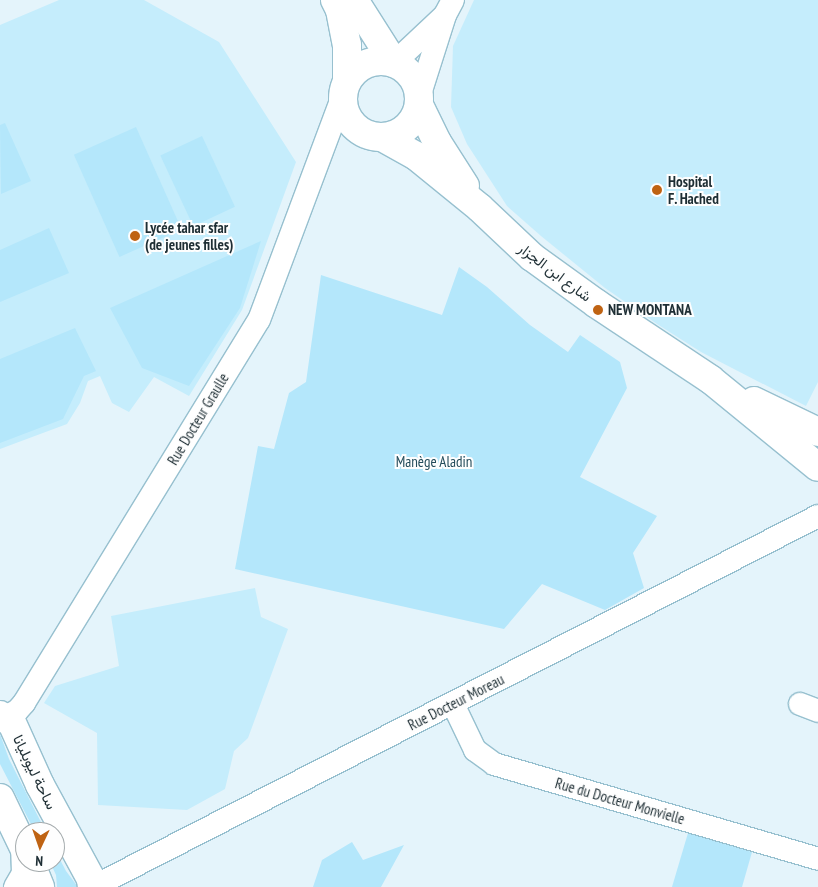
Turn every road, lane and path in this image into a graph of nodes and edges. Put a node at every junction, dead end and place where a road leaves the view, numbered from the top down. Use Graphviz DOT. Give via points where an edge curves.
graph roads {
  1 [pos="335,0"];
  2 [pos="354,0"];
  3 [pos="449,8"];
  4 [pos="394,63"];
  5 [pos="345,88"];
  6 [pos="419,99"];
  7 [pos="382,137"];
  8 [pos="480,208"];
  9 [pos="710,379"];
  10 [pos="818,432"];
  11 [pos="818,467"];
  12 [pos="818,516"];
  13 [pos="453,704"];
  14 [pos="2,713"];
  15 [pos="0,798"];
  16 [pos="15,829"];
  17 [pos="818,859"];
  18 [pos="24,872"];
  19 [pos="34,872"];
  20 [pos="15,887"];
  21 [pos="40,887"];
  22 [pos="92,887"];
  1 -- 5 [label="main road" via="347,45"];
  2 -- 4 [label="main road"];
  3 -- 4 [label="street"];
  3 -- 6 [label="street"];
  4 -- 5 [label="main road" via="384,60 367,63 354,72"];
  4 -- 6 [label="main road" via="412,75"];
  5 -- 7 [label="main road" via="344,106 353,125 362,132"];
  5 -- 14 [label="street, Rue Docteur Graulle" via="258,320 24,703 17,711"];
  6 -- 7 [label="main road" via="415,117 407,128"];
  6 -- 8 [label="main road, شارع ابن الجزار" via="437,142"];
  7 -- 8 [label="main road, شارع ابن الجزار" via="416,156"];
  8 -- 9 [label="main road, شارع ابن الجزار" via="532,257"];
  9 -- 10 [label="main road, شارع ابن الجزار"];
  9 -- 11 [label="main road, شارع ابن الجزار"];
  12 -- 13 [label="street, Rue Docteur Moreau"];
  13 -- 17 [label="street, Rue du Docteur Monvielle" via="475,750 494,764"];
  13 -- 22 [label="street, Rue Docteur Moreau"];
  14 -- 22 [label="main road, ساحة ليوبليانا" via="12,723 40,785 91,879"];
  15 -- 16 [label="main road"];
  18 -- 20 [label="street"];
  19 -- 21 [label="main road"];
}
